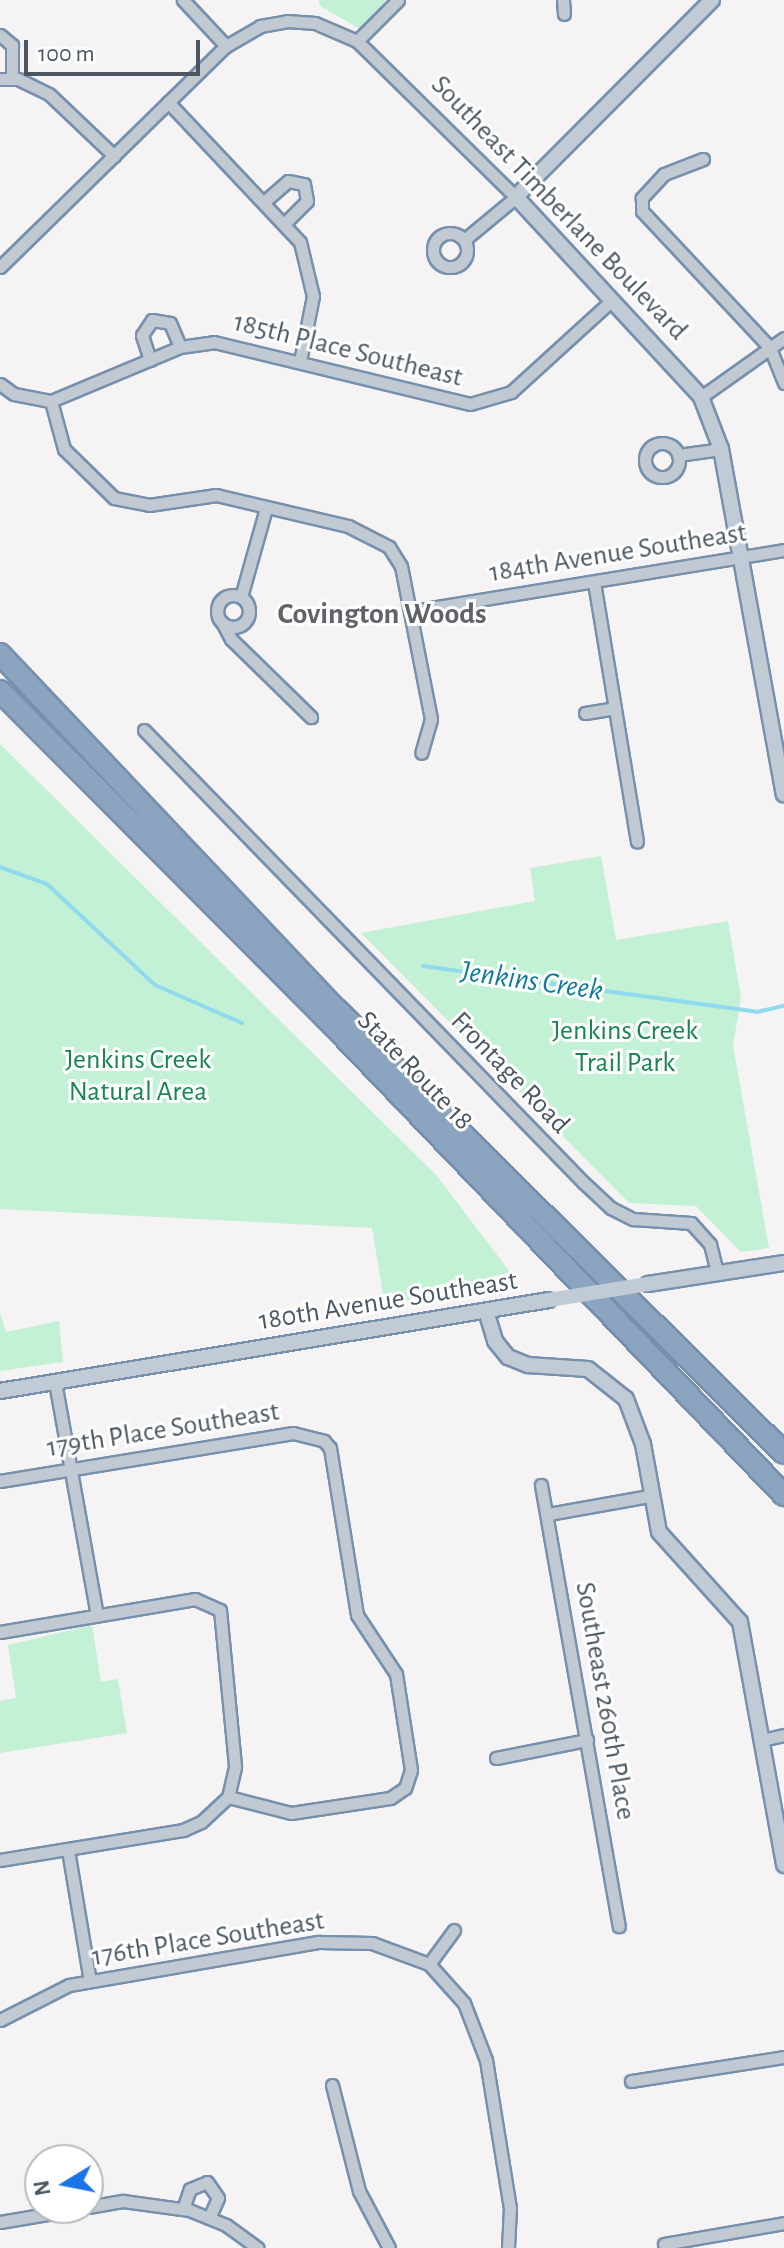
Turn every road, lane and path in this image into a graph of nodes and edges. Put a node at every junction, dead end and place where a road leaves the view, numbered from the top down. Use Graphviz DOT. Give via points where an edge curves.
graph roads {
  1 [pos="183,0"];
  2 [pos="398,0"];
  3 [pos="563,0"];
  4 [pos="712,0"];
  5 [pos="564,14"];
  6 [pos="0,35"];
  7 [pos="357,41"];
  8 [pos="226,46"];
  9 [pos="6,79"];
  10 [pos="168,102"];
  11 [pos="114,156"];
  12 [pos="703,159"];
  13 [pos="516,197"];
  14 [pos="265,201"];
  15 [pos="286,222"];
  16 [pos="464,240"];
  17 [pos="0,267"];
  18 [pos="612,300"];
  19 [pos="784,338"];
  20 [pos="180,347"];
  21 [pos="770,348"];
  22 [pos="150,360"];
  23 [pos="300,361"];
  24 [pos="784,383"];
  25 [pos="0,384"];
  26 [pos="701,397"];
  27 [pos="51,401"];
  28 [pos="721,449"];
  29 [pos="678,455"];
  30 [pos="266,508"];
  31 [pos="784,550"];
  32 [pos="739,558"];
  33 [pos="594,582"];
  34 [pos="241,597"];
  35 [pos="412,611"];
  36 [pos="223,624"];
  37 [pos="0,639"];
  38 [pos="0,654"];
  39 [pos="0,691"];
  40 [pos="615,708"];
  41 [pos="585,713"];
  42 [pos="311,717"];
  43 [pos="144,730"];
  44 [pos="421,753"];
  45 [pos="784,794"];
  46 [pos="141,804"];
  47 [pos="637,841"];
  48 [pos="288,968"];
  49 [pos="331,1013"];
  50 [pos="784,1263"];
  51 [pos="717,1273"];
  52 [pos="486,1311"];
  53 [pos="55,1382"];
  54 [pos="0,1391"];
  55 [pos="784,1453"];
  56 [pos="71,1470"];
  57 [pos="0,1481"];
  58 [pos="541,1485"];
  59 [pos="784,1495"];
  60 [pos="649,1496"];
  61 [pos="548,1514"];
  62 [pos="97,1615"];
  63 [pos="0,1632"];
  64 [pos="784,1735"];
  65 [pos="587,1740"];
  66 [pos="762,1740"];
  67 [pos="496,1758"];
  68 [pos="228,1797"];
  69 [pos="68,1850"];
  70 [pos="0,1860"];
  71 [pos="784,1865"];
  72 [pos="619,1926"];
  73 [pos="454,1930"];
  74 [pos="429,1964"];
  75 [pos="90,1981"];
  76 [pos="0,2020"];
  77 [pos="784,2057"];
  78 [pos="631,2081"];
  79 [pos="332,2085"];
  80 [pos="104,2205"];
  81 [pos="183,2209"];
  82 [pos="24,2218"];
  83 [pos="209,2218"];
  84 [pos="0,2222"];
  85 [pos="784,2223"];
  86 [pos="664,2244"];
  87 [pos="258,2248"];
  88 [pos="389,2248"];
  89 [pos="508,2248"];
  1 -- 8 [label="street"];
  2 -- 7 [label="street"];
  3 -- 5 [label="street"];
  4 -- 13 [label="street"];
  6 -- 9 [label="street" via="12,45"];
  7 -- 8 [label="street, Southeast Timberlane Boulevard" via="315,23 287,21 260,26"];
  7 -- 13 [label="street, Southeast Timberlane Boulevard"];
  8 -- 10 [label="street, Southeast Timberlane Boulevard"];
  9 -- 11 [label="street" via="49,94"];
  10 -- 11 [label="street, Southeast Timberlane Boulevard"];
  10 -- 14 [label="street"];
  11 -- 17 [label="street, Southeast Timberlane Boulevard"];
  12 -- 21 [label="street" via="664,174 641,206 645,217"];
  13 -- 16 [label="street"];
  13 -- 18 [label="street, Southeast Timberlane Boulevard"];
  14 -- 15 [label="street"];
  14 -- 15 [label="street" via="288,181 304,184 307,201"];
  15 -- 23 [label="street" via="300,242 312,283"];
  18 -- 23 [label="street, 185th Place Southeast" via="511,392 470,404"];
  18 -- 26 [label="street, Southeast Timberlane Boulevard"];
  19 -- 21 [label="street"];
  20 -- 22 [label="street, 185th Place Southeast"];
  20 -- 22 [label="street" via="170,323 152,320 142,335"];
  20 -- 23 [label="street, 185th Place Southeast" via="214,342"];
  21 -- 24 [label="street"];
  21 -- 26 [label="street"];
  22 -- 27 [label="street, 185th Place Southeast"];
  25 -- 27 [label="street" via="14,394"];
  26 -- 28 [label="street, Southeast Timberlane Boulevard"];
  27 -- 30 [label="street" via="64,449 114,498 149,505 216,495"];
  28 -- 29 [label="street"];
  28 -- 32 [label="street, Southeast Timberlane Boulevard"];
  30 -- 34 [label="street"];
  30 -- 35 [label="street" via="348,526 389,547 401,566"];
  31 -- 32 [label="street, 184th Avenue Southeast"];
  32 -- 33 [label="street, 184th Avenue Southeast"];
  32 -- 45 [label="street, Southeast Timberlane Boulevard"];
  33 -- 35 [label="street, 184th Avenue Southeast"];
  33 -- 40 [label="street"];
  34 -- 36 [label="street" via="221,600 216,610"];
  34 -- 36 [label="street" via="248,605 246,620 238,626"];
  35 -- 44 [label="street" via="431,719"];
  36 -- 42 [label="street" via="231,639"];
  37 -- 46 [label="highway"];
  38 -- 46 [label="highway, State Route 18"];
  39 -- 48 [label="highway, State Route 18"];
  40 -- 41 [label="street"];
  40 -- 47 [label="street"];
  43 -- 51 [label="street, Frontage Road" via="583,1182 611,1208 633,1219 691,1223 710,1244"];
  46 -- 48 [label="highway, State Route 18"];
  48 -- 49 [label="highway, State Route 18"];
  49 -- 55 [label="highway, State Route 18"];
  49 -- 59 [label="highway, State Route 18"];
  50 -- 51 [label="street, 180th Avenue Southeast"];
  51 -- 52 [label="street, 180th Avenue Southeast, bridge"];
  52 -- 53 [label="street, 180th Avenue Southeast"];
  52 -- 60 [label="street" via="495,1341 508,1357 528,1365 588,1369 616,1387 638,1424"];
  53 -- 54 [label="street, 180th Avenue Southeast"];
  53 -- 56 [label="street"];
  56 -- 57 [label="street, 179th Place Southeast"];
  56 -- 62 [label="street"];
  56 -- 68 [label="street, 179th Place Southeast" via="293,1433 318,1437 330,1448 360,1625 396,1674 411,1770 405,1788 390,1798 291,1813"];
  58 -- 61 [label="street, Southeast 260th Place"];
  60 -- 61 [label="street"];
  60 -- 66 [label="street" via="668,1545 740,1622"];
  61 -- 65 [label="street, Southeast 260th Place"];
  62 -- 63 [label="street"];
  62 -- 68 [label="street" via="195,1599 220,1610 235,1767"];
  64 -- 66 [label="street"];
  65 -- 67 [label="street"];
  65 -- 72 [label="street, Southeast 260th Place"];
  66 -- 71 [label="street"];
  68 -- 69 [label="street" via="207,1818 183,1830"];
  69 -- 70 [label="street"];
  69 -- 75 [label="street"];
  73 -- 74 [label="street"];
  74 -- 75 [label="street, 176th Place Southeast" via="372,1943 319,1942"];
  74 -- 89 [label="street" via="464,2003 486,2060 510,2208"];
  75 -- 76 [label="street, 176th Place Southeast" via="48,1992"];
  77 -- 78 [label="street"];
  79 -- 88 [label="street" via="359,2191"];
  80 -- 81 [label="street" via="123,2201"];
  81 -- 83 [label="street"];
  81 -- 83 [label="street" via="190,2189 207,2182 218,2193"];
  82 -- 84 [label="street"];
  83 -- 87 [label="street"];
  85 -- 86 [label="street"];
}
